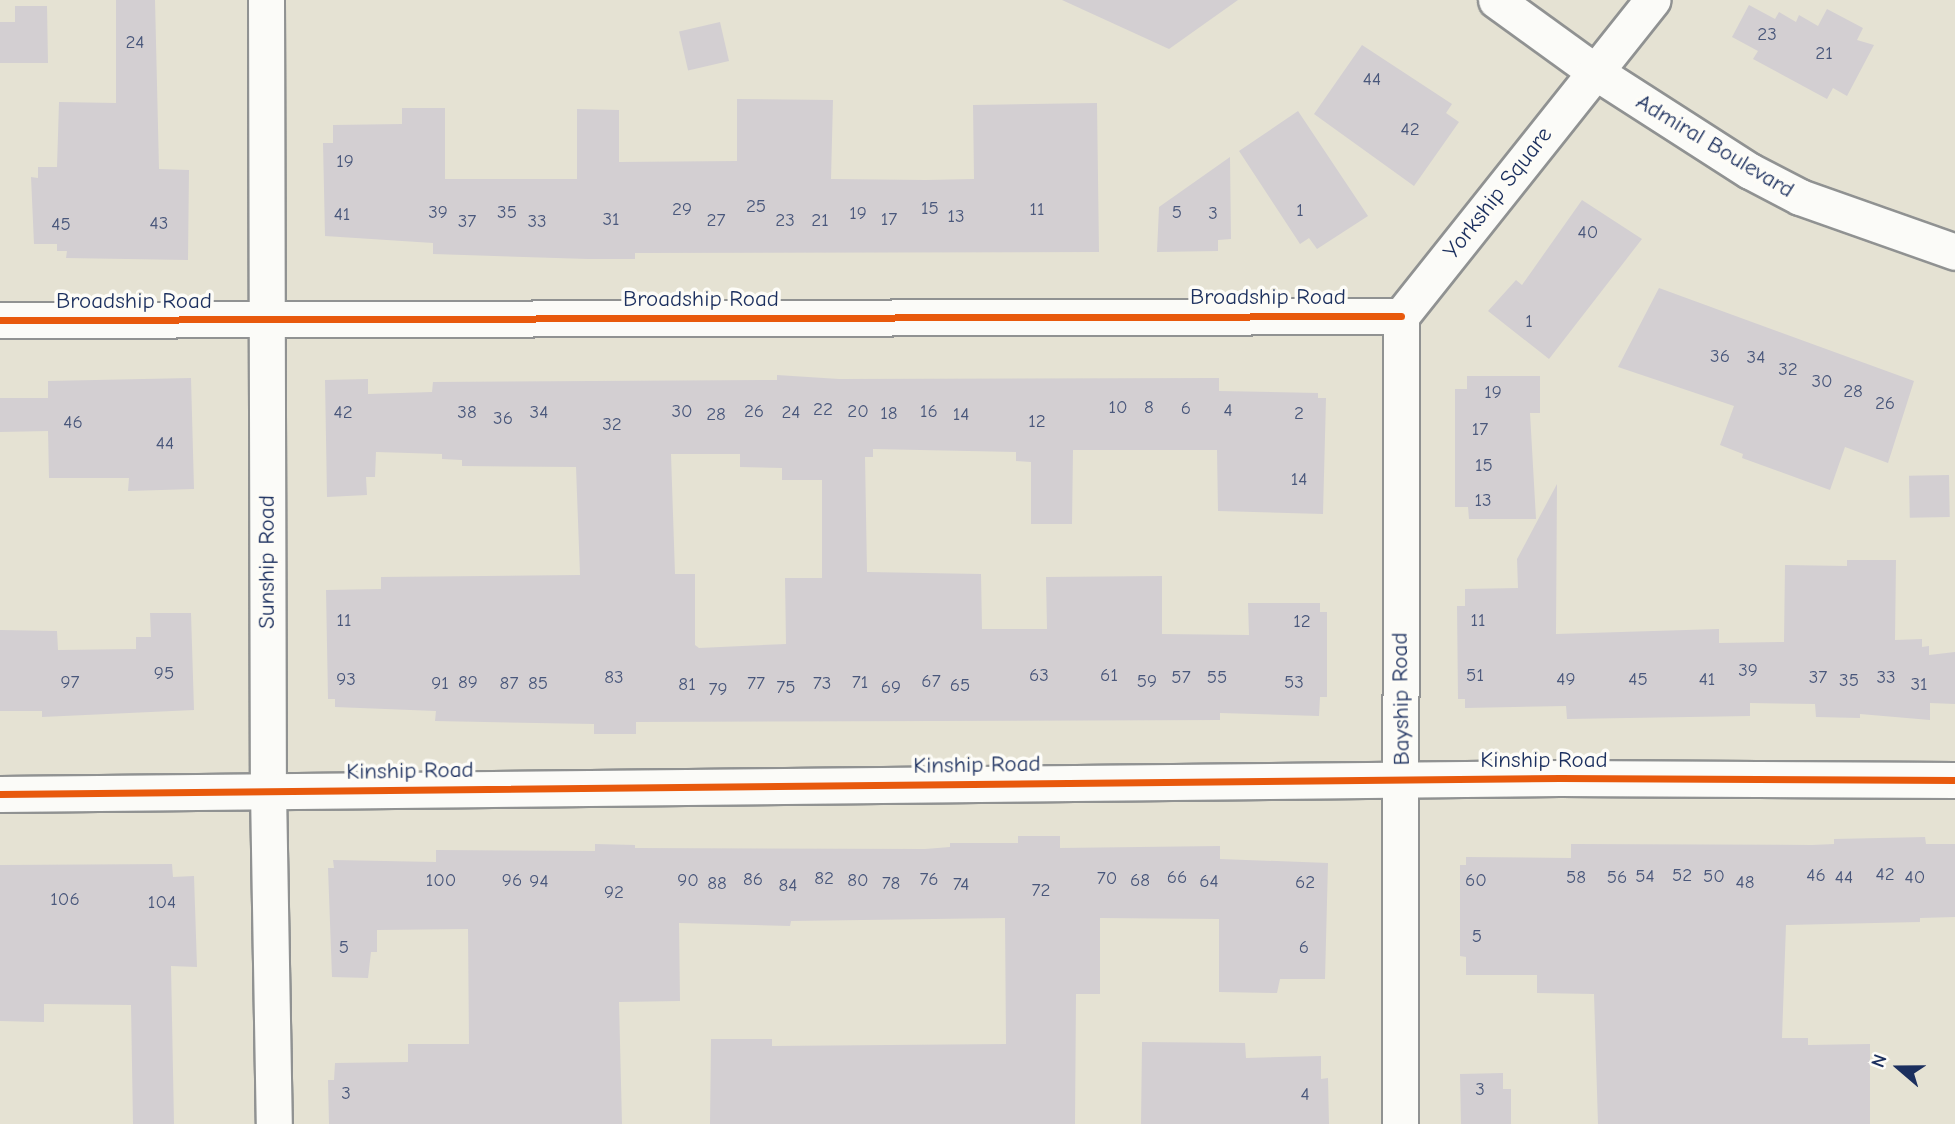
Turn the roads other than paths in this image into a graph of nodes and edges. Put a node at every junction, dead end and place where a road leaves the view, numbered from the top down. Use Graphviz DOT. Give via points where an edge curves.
graph roads {
  1 [pos="266,0"];
  2 [pos="1496,0"];
  3 [pos="1652,0"];
  4 [pos="1594,71"];
  5 [pos="1955,252"];
  6 [pos="1401,316"];
  7 [pos="0,320"];
  8 [pos="265,320"];
  9 [pos="1402,780"];
  10 [pos="1955,780"];
  11 [pos="268,791"];
  12 [pos="0,794"];
  13 [pos="274,1124"];
  14 [pos="1400,1124"];
  1 -- 8 [label="street, Sunship Road"];
  2 -- 4 [label="street, Admiral Boulevard"];
  3 -- 4 [label="street, Yorkship Square"];
  4 -- 5 [label="street, Admiral Boulevard" via="1689,135 1790,192"];
  4 -- 6 [label="street, Yorkship Square"];
  6 -- 8 [label="street, Broadship Road"];
  6 -- 9 [label="street, Bayship Road" via="1397,551"];
  7 -- 8 [label="street, Broadship Road"];
  8 -- 11 [label="street, Sunship Road"];
  9 -- 10 [label="street, Kinship Road"];
  9 -- 11 [label="street, Kinship Road"];
  9 -- 14 [label="street, Bayship Road"];
  11 -- 12 [label="street, Kinship Road"];
  11 -- 13 [label="street, Sunship Road"];
}
